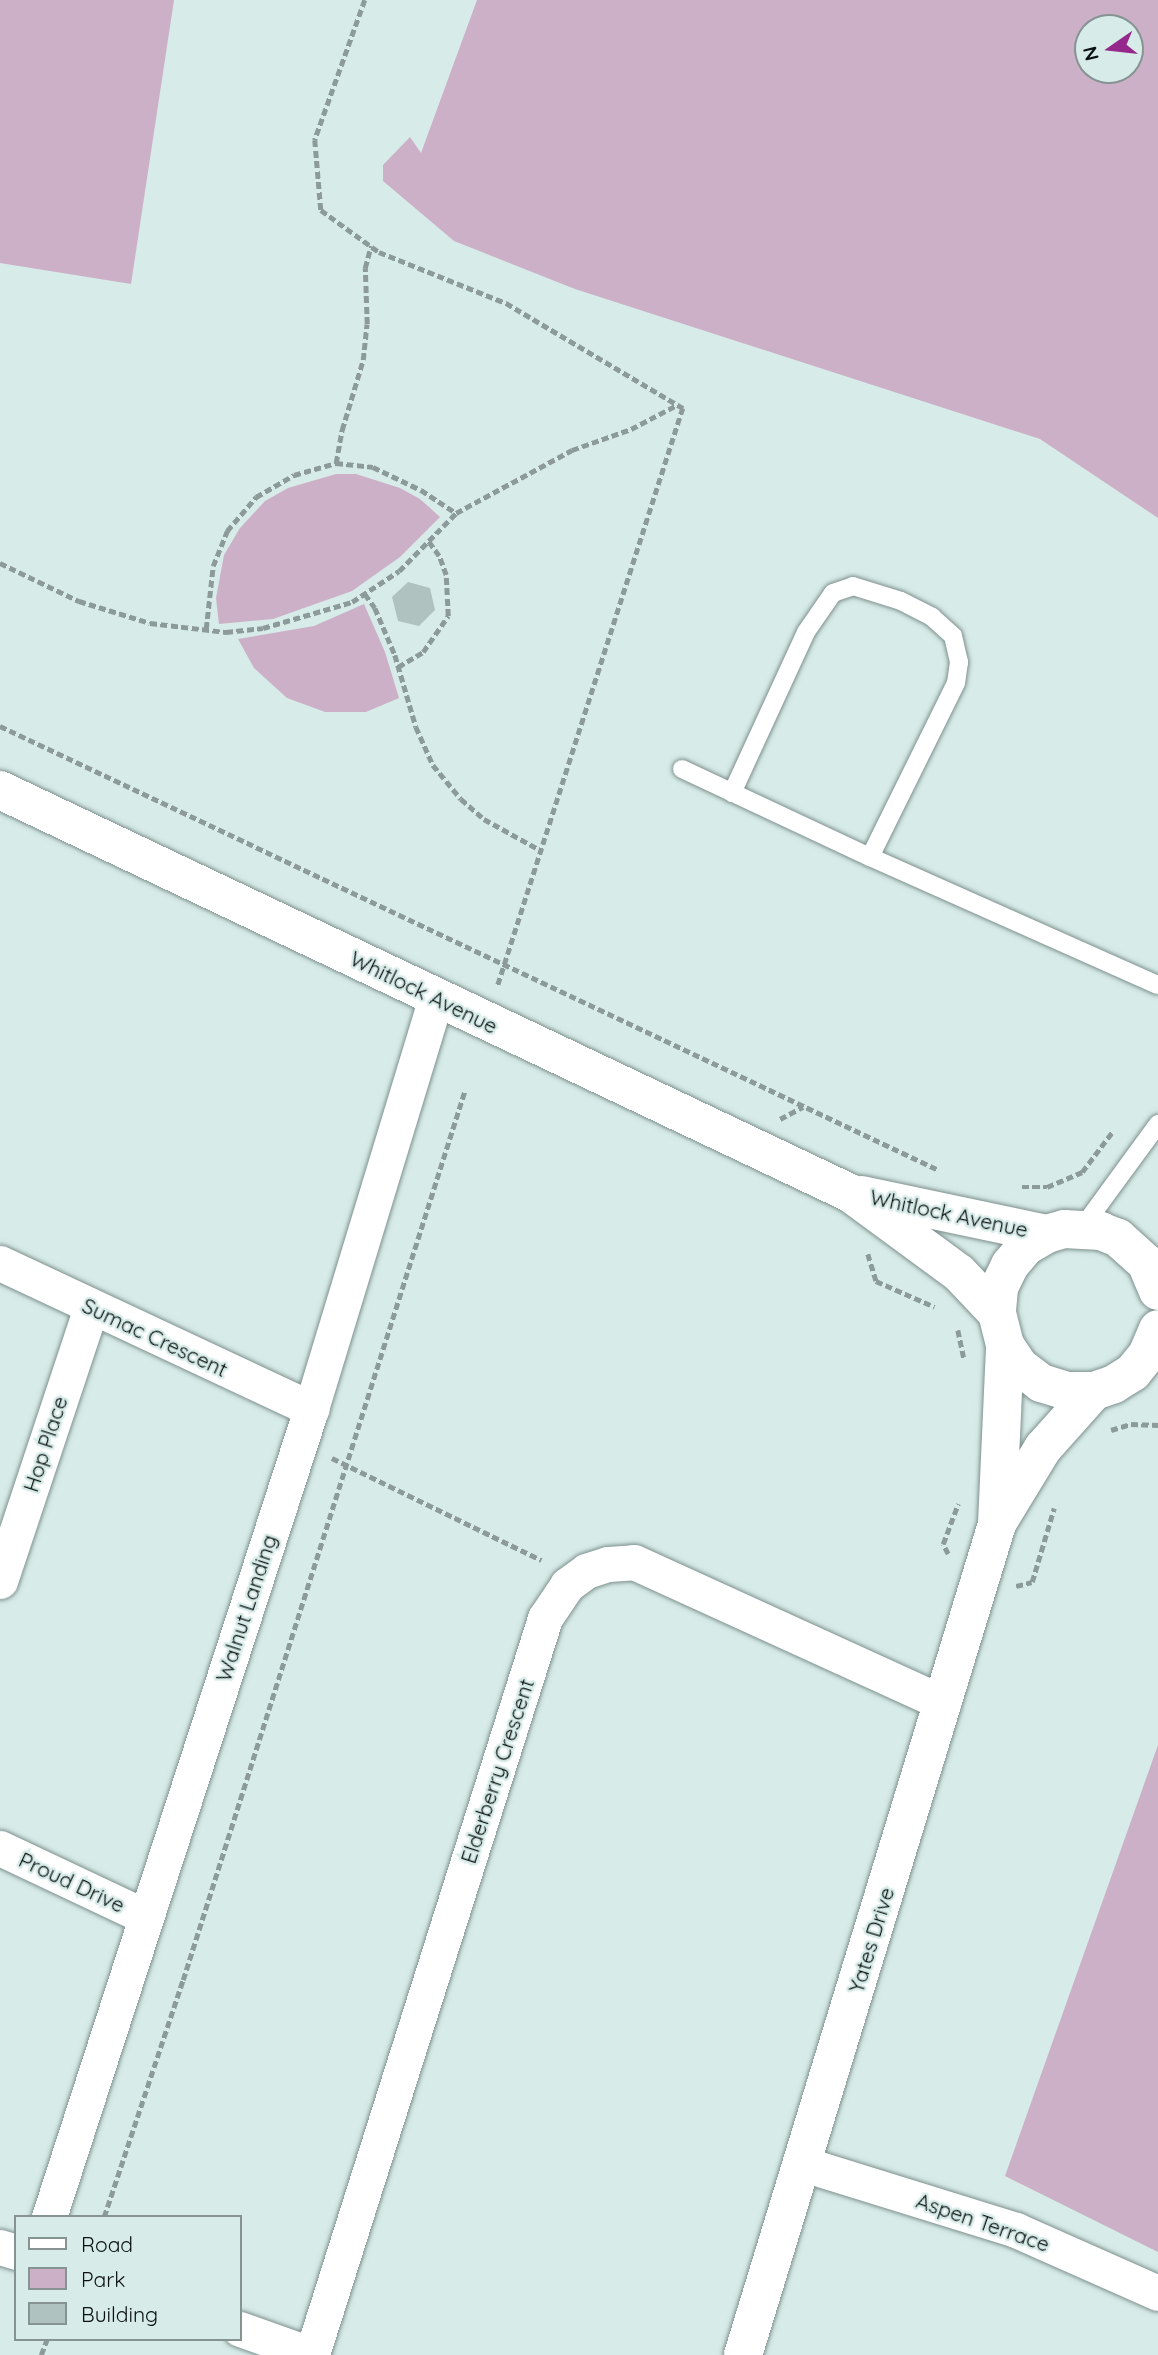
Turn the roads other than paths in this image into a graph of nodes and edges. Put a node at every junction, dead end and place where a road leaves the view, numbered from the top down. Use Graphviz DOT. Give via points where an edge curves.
graph roads {
  1 [pos="682,769"];
  2 [pos="0,790"];
  3 [pos="732,793"];
  4 [pos="870,857"];
  5 [pos="1158,985"];
  6 [pos="436,998"];
  7 [pos="1158,1124"];
  8 [pos="850,1193"];
  9 [pos="1065,1231"];
  10 [pos="0,1263"];
  11 [pos="1158,1289"];
  12 [pos="91,1307"];
  13 [pos="1001,1329"];
  14 [pos="1158,1333"];
  15 [pos="1126,1385"];
  16 [pos="311,1409"];
  17 [pos="997,1524"];
  18 [pos="0,1581"];
  19 [pos="943,1703"];
  20 [pos="0,1848"];
  21 [pos="145,1916"];
  22 [pos="803,2164"];
  23 [pos="50,2215"];
  24 [pos="1158,2293"];
  25 [pos="242,2330"];
  26 [pos="312,2355"];
  27 [pos="743,2355"];
  1 -- 3 [label="lane"];
  2 -- 6 [label="street, Whitlock Avenue"];
  3 -- 4 [label="lane"];
  3 -- 4 [label="lane" via="806,632 833,593 853,586 901,601 932,617 953,636 960,662 956,683"];
  4 -- 5 [label="lane"];
  6 -- 8 [label="street, Whitlock Avenue"];
  6 -- 16 [label="street, Walnut Landing"];
  7 -- 9 [label="lane"];
  8 -- 9 [label="street, Whitlock Avenue"];
  8 -- 13 [label="street, Whitlock Avenue" via="959,1273"];
  9 -- 11 [label="street, Whitlock Avenue" via="1118,1238 1146,1263"];
  9 -- 13 [label="street, Yates Drive" via="1026,1247 1010,1265 999,1288"];
  10 -- 12 [label="street, Sumac Crescent"];
  12 -- 16 [label="street, Sumac Crescent"];
  12 -- 18 [label="street, Hop Place"];
  13 -- 15 [label="street, Whitlock Avenue" via="1020,1367 1041,1383 1067,1391"];
  13 -- 17 [label="street, Yates Drive"];
  14 -- 15 [label="street, Yates Drive"];
  15 -- 17 [label="street, Yates Drive" via="1043,1448"];
  16 -- 21 [label="street, Walnut Landing"];
  17 -- 19 [label="street, Yates Drive"];
  19 -- 22 [label="street, Yates Drive"];
  19 -- 26 [label="street, Elderberry Crescent" via="634,1562 586,1571 568,1586 545,1618"];
  20 -- 21 [label="street, Proud Drive"];
  21 -- 23 [label="street, Walnut Landing"];
  22 -- 24 [label="street, Aspen Terrace" via="1016,2230"];
  22 -- 27 [label="street, Yates Drive"];
  25 -- 26 [label="street"];
}
